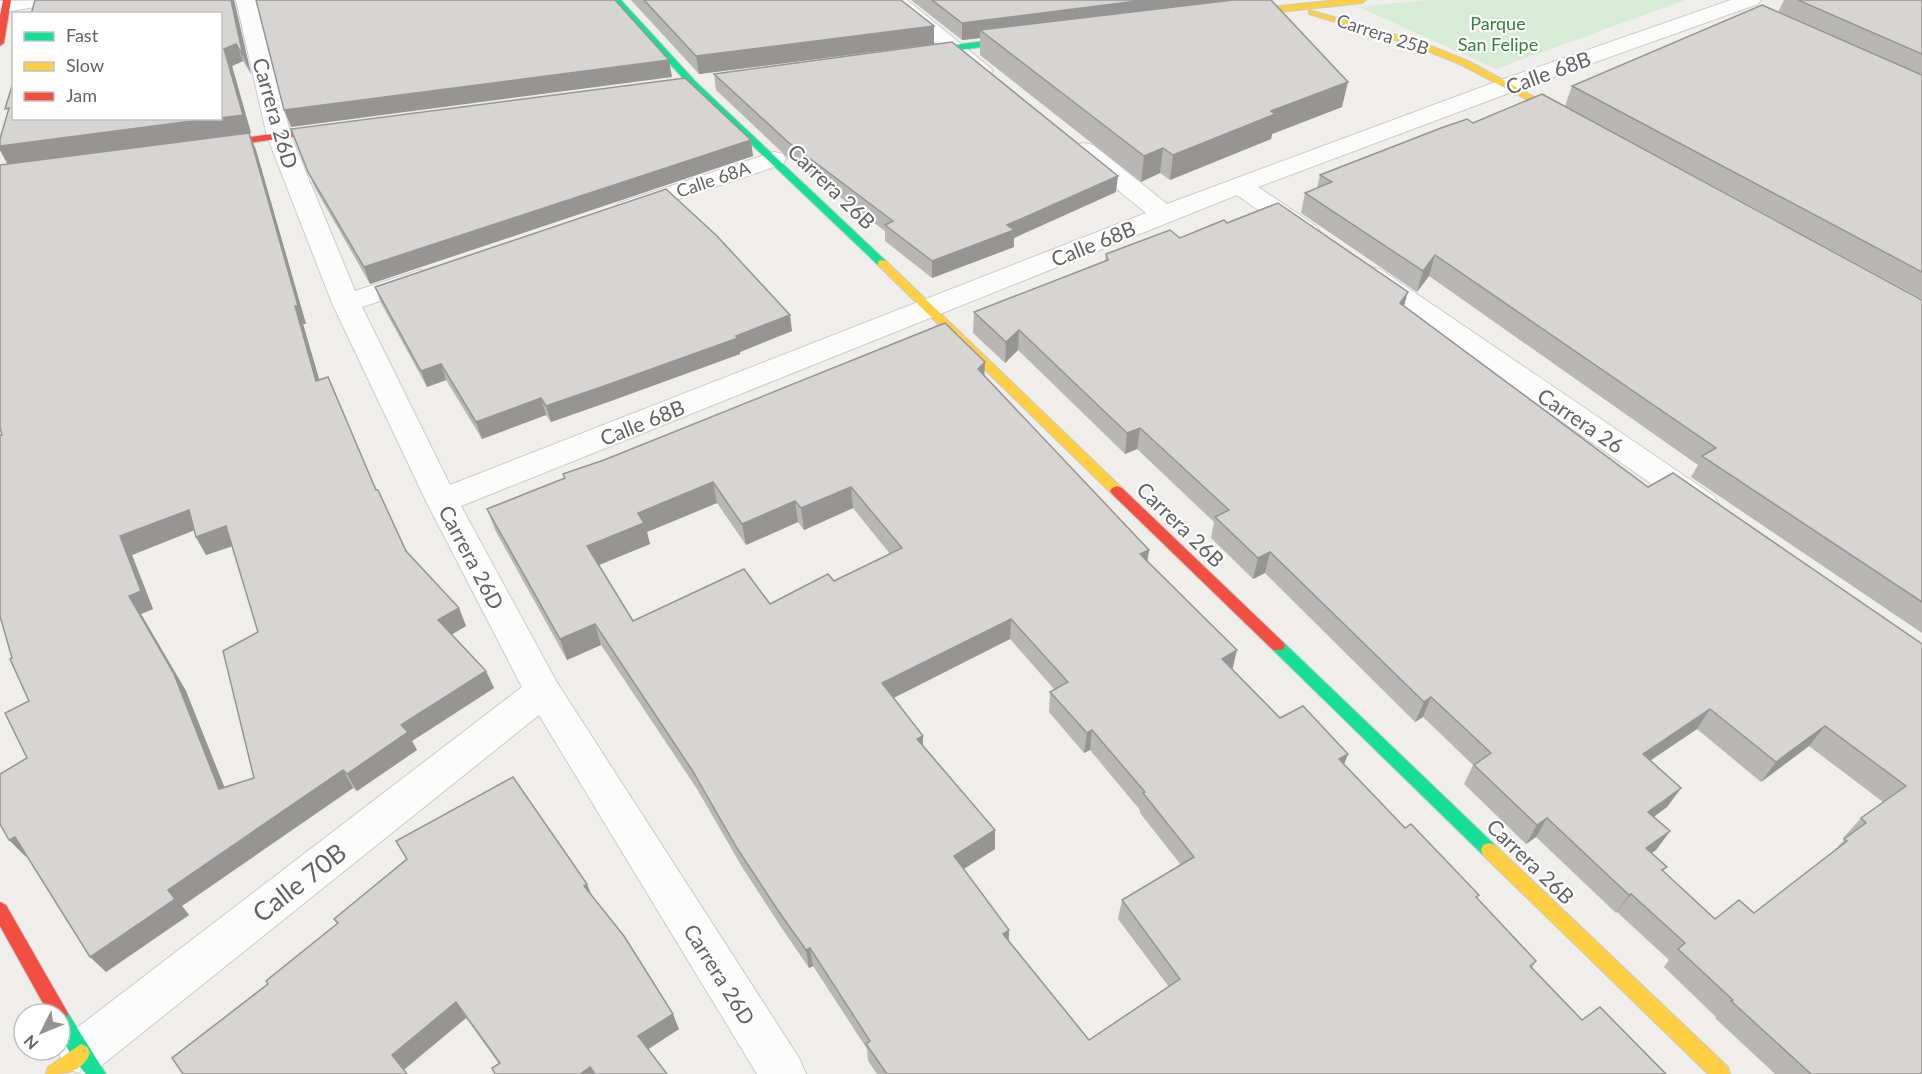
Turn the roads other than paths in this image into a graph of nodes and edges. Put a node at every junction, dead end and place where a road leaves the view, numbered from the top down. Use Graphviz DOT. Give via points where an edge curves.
graph roads {
  1 [pos="45,0"];
  2 [pos="246,0"];
  3 [pos="616,0"];
  4 [pos="894,0"];
  5 [pos="1362,0"];
  6 [pos="1289,3"];
  7 [pos="5,5"];
  8 [pos="1745,6"];
  9 [pos="1223,15"];
  10 [pos="1036,38"];
  11 [pos="0,43"];
  12 [pos="955,48"];
  13 [pos="898,56"];
  14 [pos="716,81"];
  15 [pos="1000,84"];
  16 [pos="687,85"];
  17 [pos="1509,85"];
  18 [pos="1581,125"];
  19 [pos="350,127"];
  20 [pos="1064,135"];
  21 [pos="279,136"];
  22 [pos="197,147"];
  23 [pos="774,159"];
  24 [pos="1239,185"];
  25 [pos="1164,215"];
  26 [pos="605,216"];
  27 [pos="447,269"];
  28 [pos="345,303"];
  29 [pos="927,309"];
  30 [pos="442,501"];
  31 [pos="1727,520"];
  32 [pos="543,691"];
  33 [pos="0,910"];
  34 [pos="53,1002"];
  35 [pos="72,1050"];
  36 [pos="78,1067"];
  37 [pos="783,1074"];
  38 [pos="1721,1074"];
  1 -- 7 [label="street"];
  2 -- 21 [label="street, Carrera 26D"];
  3 -- 16 [label="street, Carrera 26B"];
  4 -- 12 [label="street"];
  5 -- 6 [label="street"];
  6 -- 9 [label="street"];
  6 -- 17 [label="street, Carrera 25B" via="1418,44"];
  7 -- 11 [label="street"];
  8 -- 17 [label="street, Calle 68B"];
  10 -- 12 [label="street"];
  12 -- 13 [label="street"];
  12 -- 15 [label="street"];
  14 -- 16 [label="street"];
  16 -- 23 [label="street, Carrera 26B"];
  17 -- 18 [label="street, Carrera 25B"];
  17 -- 24 [label="street, Calle 68B"];
  19 -- 21 [label="street"];
  20 -- 25 [label="street"];
  21 -- 22 [label="street"];
  21 -- 28 [label="street, Carrera 26D"];
  23 -- 26 [label="street, Calle 68A"];
  23 -- 29 [label="street, Carrera 26B"];
  24 -- 25 [label="street, Calle 68B"];
  24 -- 31 [label="street, Carrera 26"];
  25 -- 29 [label="street, Calle 68B"];
  27 -- 28 [label="street"];
  28 -- 30 [label="street, Carrera 26D"];
  29 -- 30 [label="street, Calle 68B"];
  29 -- 38 [label="street, Carrera 26B"];
  30 -- 32 [label="street, Carrera 26D"];
  32 -- 36 [label="street, Calle 70B"];
  32 -- 37 [label="street, Carrera 26D"];
  33 -- 34 [label="street"];
  35 -- 36 [label="street"];
}
